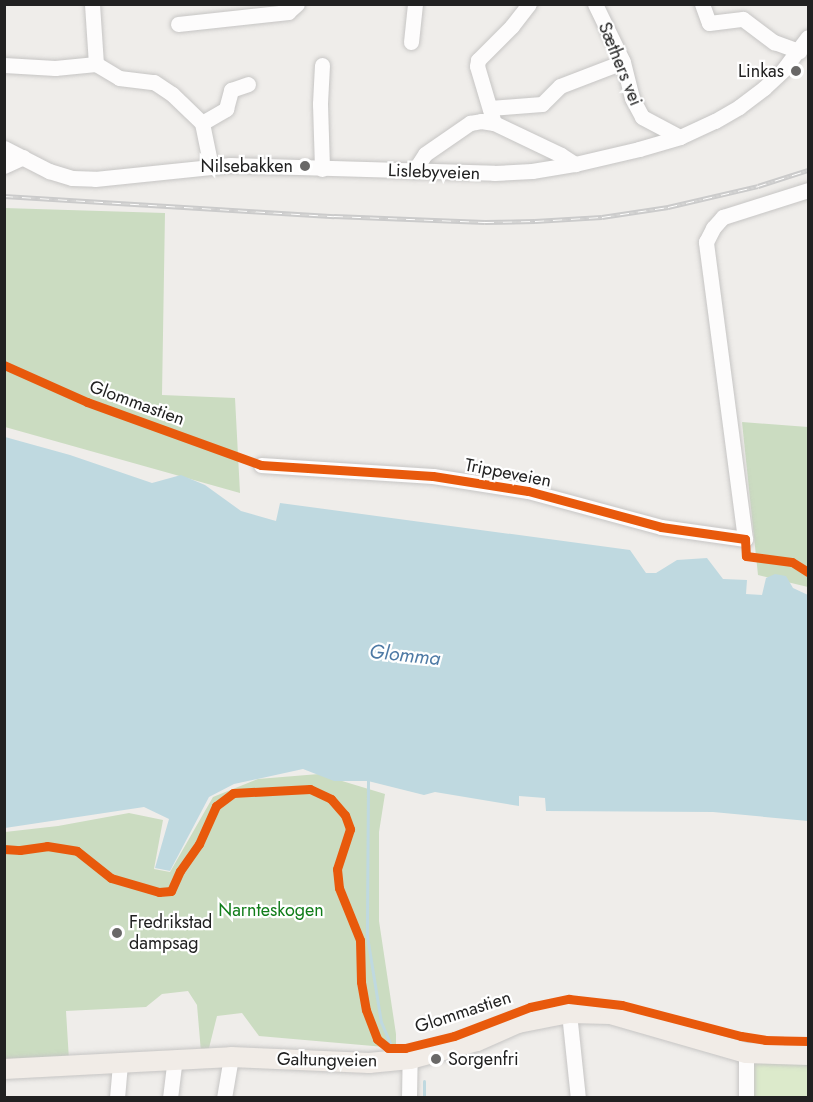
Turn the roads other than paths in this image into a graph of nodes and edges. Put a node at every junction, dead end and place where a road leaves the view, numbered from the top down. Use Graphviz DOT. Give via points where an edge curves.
graph roads {
  1 [pos="92,4"];
  2 [pos="297,4"];
  3 [pos="415,4"];
  4 [pos="529,4"];
  5 [pos="595,4"];
  6 [pos="702,4"];
  7 [pos="178,24"];
  8 [pos="808,37"];
  9 [pos="411,42"];
  10 [pos="800,51"];
  11 [pos="623,62"];
  12 [pos="96,64"];
  13 [pos="322,64"];
  14 [pos="4,65"];
  15 [pos="248,84"];
  16 [pos="490,108"];
  17 [pos="202,123"];
  18 [pos="494,123"];
  19 [pos="680,137"];
  20 [pos="4,148"];
  21 [pos="23,157"];
  22 [pos="575,164"];
  23 [pos="4,166"];
  24 [pos="211,167"];
  25 [pos="322,169"];
  26 [pos="414,171"];
  27 [pos="808,190"];
  28 [pos="261,465"];
  29 [pos="569,1013"];
  30 [pos="746,1053"];
  31 [pos="808,1055"];
  32 [pos="231,1057"];
  33 [pos="410,1059"];
  34 [pos="175,1060"];
  35 [pos="120,1063"];
  36 [pos="4,1069"];
  37 [pos="117,1098"];
  38 [pos="170,1098"];
  39 [pos="225,1098"];
  40 [pos="409,1098"];
  41 [pos="578,1098"];
  42 [pos="746,1098"];
  1 -- 12 [label="street"];
  2 -- 7 [label="street" via="288,12"];
  3 -- 9 [label="street"];
  4 -- 16 [label="street" via="476,63"];
  5 -- 11 [label="street, Sæthers vei"];
  6 -- 10 [label="street" via="710,23 743,19 774,42"];
  8 -- 10 [label="street, Lislebyveien"];
  10 -- 19 [label="street, Lislebyveien" via="739,107"];
  11 -- 16 [label="street" via="560,86 542,104"];
  11 -- 19 [label="street, Sæthers vei" via="632,98 642,117"];
  12 -- 14 [label="street" via="55,68"];
  12 -- 17 [label="street" via="118,78 154,82"];
  13 -- 25 [label="street"];
  15 -- 17 [label="street" via="231,90 226,109"];
  16 -- 18 [label="street"];
  17 -- 24 [label="street"];
  18 -- 22 [label="street"];
  18 -- 26 [label="street" via="470,123 425,154"];
  19 -- 22 [label="street, Lislebyveien"];
  20 -- 21 [label="street, Lislebyveien"];
  21 -- 23 [label="street"];
  21 -- 24 [label="street, Lislebyveien" via="49,171 95,179"];
  22 -- 26 [label="street, Lislebyveien" via="494,173"];
  24 -- 25 [label="street, Lislebyveien"];
  25 -- 26 [label="street, Lislebyveien"];
  27 -- 28 [label="street, Trippeveien" via="723,218 706,242 744,540 661,527 528,490 433,476"];
  29 -- 30 [label="main road, Galtungveien" via="610,1014"];
  29 -- 33 [label="main road, Galtungveien" via="519,1023 474,1042"];
  29 -- 41 [label="street"];
  30 -- 31 [label="main road, Galtungveien"];
  30 -- 42 [label="street"];
  32 -- 33 [label="main road, Galtungveien" via="369,1063"];
  32 -- 34 [label="main road, Galtungveien"];
  32 -- 39 [label="street"];
  33 -- 40 [label="street"];
  34 -- 35 [label="main road, Galtungveien"];
  34 -- 38 [label="street"];
  35 -- 36 [label="main road, Galtungveien"];
  35 -- 37 [label="street"];
}
